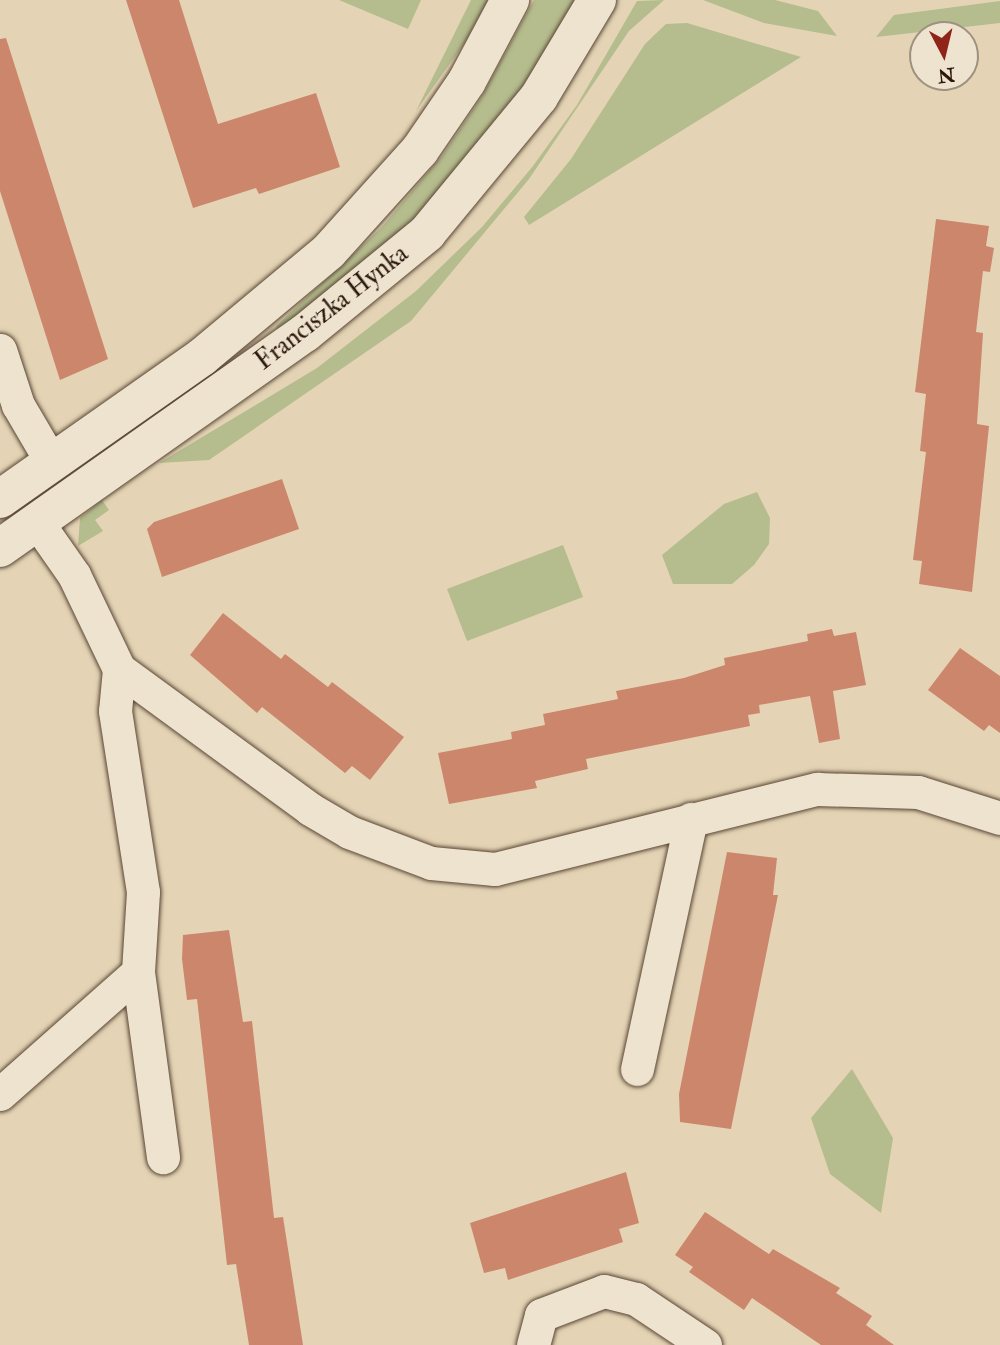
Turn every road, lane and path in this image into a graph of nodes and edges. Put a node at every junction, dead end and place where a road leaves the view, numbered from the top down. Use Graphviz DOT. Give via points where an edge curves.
graph roads {
  1 [pos="510,0"];
  2 [pos="597,0"];
  3 [pos="0,350"];
  4 [pos="52,463"];
  5 [pos="0,499"];
  6 [pos="37,522"];
  7 [pos="0,548"];
  8 [pos="119,669"];
  9 [pos="1000,818"];
  10 [pos="691,819"];
  11 [pos="138,972"];
  12 [pos="637,1069"];
  13 [pos="0,1094"];
  14 [pos="163,1157"];
  15 [pos="533,1345"];
  16 [pos="705,1345"];
  1 -- 4 [label="main road, Franciszka Hynka" via="467,81 420,150 329,251 202,357"];
  2 -- 6 [label="main road, Franciszka Hynka" via="539,97 427,233 305,333"];
  3 -- 4 [label="street" via="18,405"];
  4 -- 5 [label="main road, Franciszka Hynka"];
  6 -- 7 [label="main road, Franciszka Hynka"];
  6 -- 8 [label="street" via="74,575"];
  8 -- 10 [label="street" via="310,809 349,832 419,860 495,869"];
  8 -- 11 [label="street" via="115,711 143,892"];
  9 -- 10 [label="street" via="965,803 872,787 796,792"];
  10 -- 12 [label="street"];
  11 -- 13 [label="street"];
  11 -- 14 [label="street"];
  15 -- 16 [label="street" via="541,1315 604,1291 636,1298"];
}
